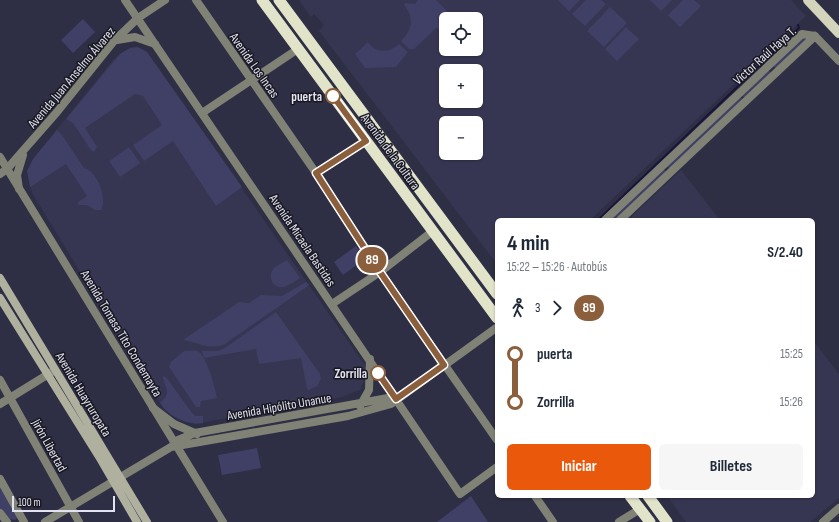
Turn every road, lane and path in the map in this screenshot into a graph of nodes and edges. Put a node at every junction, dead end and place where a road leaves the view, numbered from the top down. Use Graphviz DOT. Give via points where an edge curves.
graph roads {
  1 [pos="125,0"];
  2 [pos="165,0"];
  3 [pos="196,0"];
  4 [pos="262,0"];
  5 [pos="279,0"];
  6 [pos="808,0"];
  7 [pos="138,18"];
  8 [pos="839,33"];
  9 [pos="815,36"];
  10 [pos="114,41"];
  11 [pos="155,44"];
  12 [pos="298,49"];
  13 [pos="839,61"];
  14 [pos="769,66"];
  15 [pos="776,73"];
  16 [pos="251,80"];
  17 [pos="202,113"];
  18 [pos="366,141"];
  19 [pos="25,149"];
  20 [pos="0,157"];
  21 [pos="4,172"];
  22 [pos="316,173"];
  23 [pos="19,189"];
  24 [pos="607,218"];
  25 [pos="622,218"];
  26 [pos="433,231"];
  27 [pos="380,272"];
  28 [pos="0,278"];
  29 [pos="495,291"];
  30 [pos="0,298"];
  31 [pos="332,304"];
  32 [pos="495,322"];
  33 [pos="495,327"];
  34 [pos="370,359"];
  35 [pos="444,365"];
  36 [pos="55,370"];
  37 [pos="47,375"];
  38 [pos="0,380"];
  39 [pos="10,398"];
  40 [pos="396,399"];
  41 [pos="0,404"];
  42 [pos="361,404"];
  43 [pos="154,408"];
  44 [pos="354,415"];
  45 [pos="195,433"];
  46 [pos="495,437"];
  47 [pos="210,439"];
  48 [pos="174,445"];
  49 [pos="495,468"];
  50 [pos="116,478"];
  51 [pos="0,479"];
  52 [pos="536,498"];
  53 [pos="632,498"];
  54 [pos="649,498"];
  55 [pos="71,506"];
  56 [pos="839,508"];
  57 [pos="640,509"];
  58 [pos="0,513"];
  59 [pos="8,522"];
  60 [pos="24,522"];
  61 [pos="45,522"];
  62 [pos="80,522"];
  63 [pos="137,522"];
  64 [pos="147,522"];
  65 [pos="223,522"];
  66 [pos="553,522"];
  67 [pos="618,522"];
  68 [pos="650,522"];
  69 [pos="667,522"];
  70 [pos="823,522"];
  1 -- 7 [label="street, Avenida Micaela Bastidas"];
  2 -- 7 [label="street, Avenida Juan Anselmo Álvarez"];
  3 -- 16 [label="street, Avenida Los Incas"];
  4 -- 12 [label="highway, Avenida de la Cultura"];
  5 -- 29 [label="highway, Avenida de la Cultura"];
  6 -- 8 [label="main road"];
  7 -- 10 [label="street, Avenida Juan Anselmo Álvarez"];
  7 -- 11 [label="street, Avenida Micaela Bastidas"];
  9 -- 13 [label="street"];
  9 -- 14 [label="street, Victor Raúl Haya T." via="802,34"];
  9 -- 15 [label="street, Victor Raúl Haya T."];
  10 -- 11 [label="street" via="135,37"];
  10 -- 19 [label="street, Avenida Juan Anselmo Álvarez"];
  11 -- 17 [label="street, Avenida Micaela Bastidas"];
  12 -- 16 [label="street"];
  12 -- 18 [label="highway, Avenida de la Cultura"];
  14 -- 15 [label="street"];
  14 -- 24 [label="street, Victor Raúl Haya T."];
  15 -- 25 [label="street, Victor Raúl Haya T."];
  16 -- 17 [label="street"];
  16 -- 22 [label="street, Avenida Los Incas"];
  17 -- 31 [label="street, Avenida Micaela Bastidas"];
  18 -- 22 [label="street"];
  18 -- 26 [label="highway, Avenida de la Cultura"];
  19 -- 21 [label="street, Avenida Juan Anselmo Álvarez"];
  19 -- 23 [label="street" via="17,175"];
  20 -- 21 [label="street, Avenida Tomasa Tito Condemayta"];
  21 -- 23 [label="street, Avenida Tomasa Tito Condemayta"];
  22 -- 27 [label="street, Avenida Los Incas"];
  23 -- 43 [label="street, Avenida Tomasa Tito Condemayta"];
  26 -- 27 [label="street"];
  26 -- 32 [label="highway, Avenida de la Cultura"];
  27 -- 31 [label="street"];
  27 -- 35 [label="street, Avenida Los Incas"];
  28 -- 36 [label="main road, Avenida Huayruropata"];
  30 -- 37 [label="main road, Avenida Huayruropata"];
  31 -- 34 [label="street, Avenida Micaela Bastidas"];
  33 -- 35 [label="street, Avenida Hipólito Unanue"];
  34 -- 40 [label="street, Avenida Micaela Bastidas"];
  34 -- 42 [label="street" via="370,385"];
  35 -- 40 [label="street, Avenida Hipólito Unanue"];
  35 -- 46 [label="street, Avenida Los Incas"];
  36 -- 37 [label="street"];
  36 -- 50 [label="main road, Avenida Huayruropata"];
  37 -- 39 [label="street"];
  37 -- 50 [label="main road, Avenida Huayruropata"];
  38 -- 39 [label="street, Jirón Libertad"];
  39 -- 41 [label="street"];
  39 -- 55 [label="street, Jirón Libertad"];
  40 -- 42 [label="street, Avenida Hipólito Unanue" via="388,398"];
  40 -- 44 [label="street, Avenida Hipólito Unanue" via="391,404"];
  40 -- 49 [label="street, Avenida Micaela Bastidas" via="460,494"];
  42 -- 44 [label="street"];
  42 -- 45 [label="street, Avenida Hipólito Unanue"];
  43 -- 45 [label="street" via="168,420"];
  43 -- 48 [label="street, Avenida Tomasa Tito Condemayta"];
  44 -- 47 [label="street, Avenida Hipólito Unanue"];
  45 -- 47 [label="street"];
  45 -- 48 [label="street, Avenida Hipólito Unanue"];
  47 -- 48 [label="street, Avenida Hipólito Unanue"];
  48 -- 50 [label="street, Avenida Hipólito Unanue"];
  48 -- 65 [label="street, Avenida Tomasa Tito Condemayta"];
  50 -- 55 [label="street, Avenida Hipólito Unanue"];
  50 -- 63 [label="main road, Avenida Huayruropata"];
  50 -- 64 [label="main road, Avenida Huayruropata"];
  51 -- 60 [label="street"];
  52 -- 66 [label="street"];
  53 -- 57 [label="highway"];
  54 -- 69 [label="highway"];
  55 -- 61 [label="street, Avenida Hipólito Unanue"];
  55 -- 62 [label="street, Jirón Libertad"];
  56 -- 70 [label="street"];
  57 -- 67 [label="street"];
  57 -- 68 [label="highway"];
  58 -- 59 [label="street"];
}
